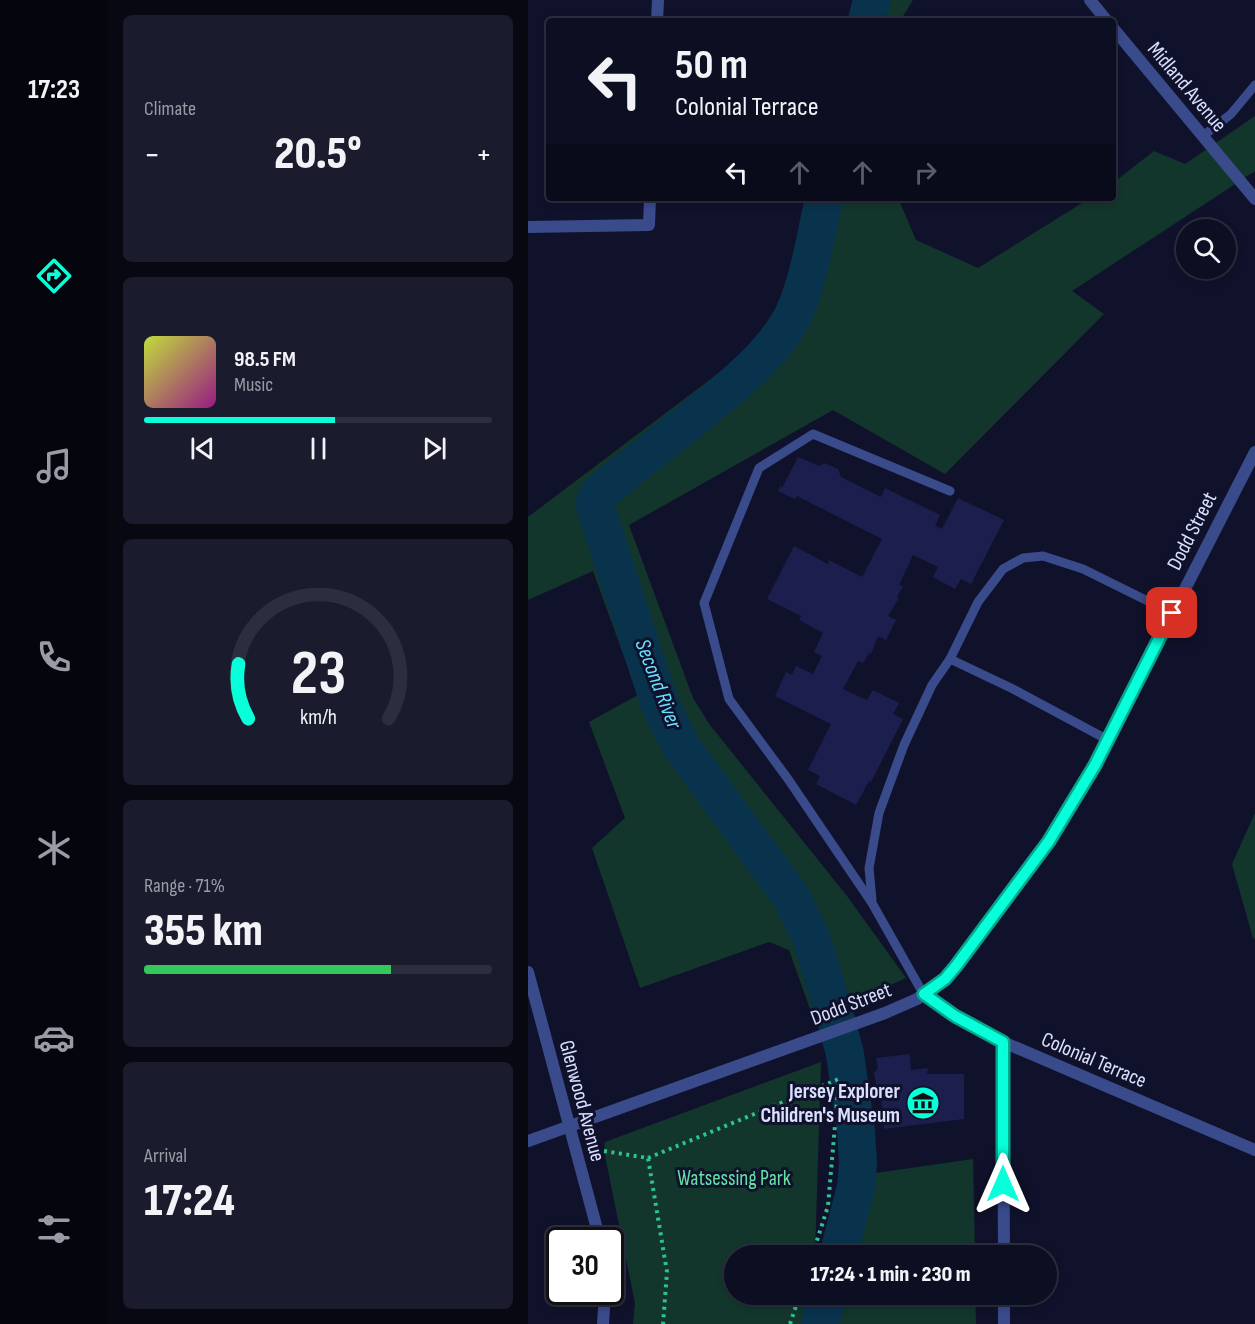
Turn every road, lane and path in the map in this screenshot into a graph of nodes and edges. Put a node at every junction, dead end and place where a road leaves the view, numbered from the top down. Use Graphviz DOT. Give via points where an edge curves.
graph roads {
  1 [pos="658,0"];
  2 [pos="1090,0"];
  3 [pos="657,18"];
  4 [pos="1105,18"];
  5 [pos="1116,32"];
  6 [pos="1255,85"];
  7 [pos="1203,136"];
  8 [pos="1255,199"];
  9 [pos="650,201"];
  10 [pos="528,227"];
  11 [pos="1255,452"];
  12 [pos="950,491"];
  13 [pos="1172,613"];
  14 [pos="950,659"];
  15 [pos="1108,740"];
  16 [pos="872,903"];
  17 [pos="528,972"];
  18 [pos="924,994"];
  19 [pos="1003,1042"];
  20 [pos="568,1126"];
  21 [pos="528,1141"];
  22 [pos="1255,1150"];
  23 [pos="604,1151"];
  24 [pos="648,1158"];
  25 [pos="596,1227"];
  26 [pos="816,1245"];
  27 [pos="1004,1245"];
  28 [pos="604,1305"];
  29 [pos="796,1305"];
  30 [pos="1004,1305"];
  31 [pos="603,1324"];
  32 [pos="663,1324"];
  33 [pos="790,1324"];
  34 [pos="1004,1324"];
  1 -- 3 [label="street"];
  2 -- 4 [label="street"];
  5 -- 7 [label="street, Midland Avenue"];
  6 -- 7 [label="lane" via="1232,114"];
  7 -- 8 [label="street, Midland Avenue"];
  9 -- 10 [label="street" via="649,225"];
  11 -- 13 [label="street, Dodd Street"];
  12 -- 16 [label="lane" via="813,434 759,468 704,603 729,699"];
  13 -- 14 [label="lane" via="1083,569 1043,556 1023,558 1003,569 978,602"];
  13 -- 15 [label="street, Dodd Street"];
  14 -- 15 [label="lane"];
  14 -- 16 [label="lane" via="932,685 904,745 879,813 869,868"];
  15 -- 18 [label="street, Dodd Street" via="1049,841 956,966"];
  16 -- 18 [label="lane"];
  17 -- 20 [label="street, Glenwood Avenue"];
  18 -- 19 [label="street, Colonial Terrace"];
  18 -- 20 [label="street, Dodd Street" via="901,1007"];
  19 -- 22 [label="street, Colonial Terrace"];
  19 -- 27 [label="street"];
  20 -- 21 [label="street, Dodd Street"];
  20 -- 25 [label="street, Glenwood Avenue"];
  23 -- 24 [label="path"];
  24 -- 26 [label="path" via="839,1079 828,1206"];
  24 -- 32 [label="path" via="667,1272"];
  28 -- 31 [label="street"];
  29 -- 33 [label="path"];
  30 -- 34 [label="street"];
}
